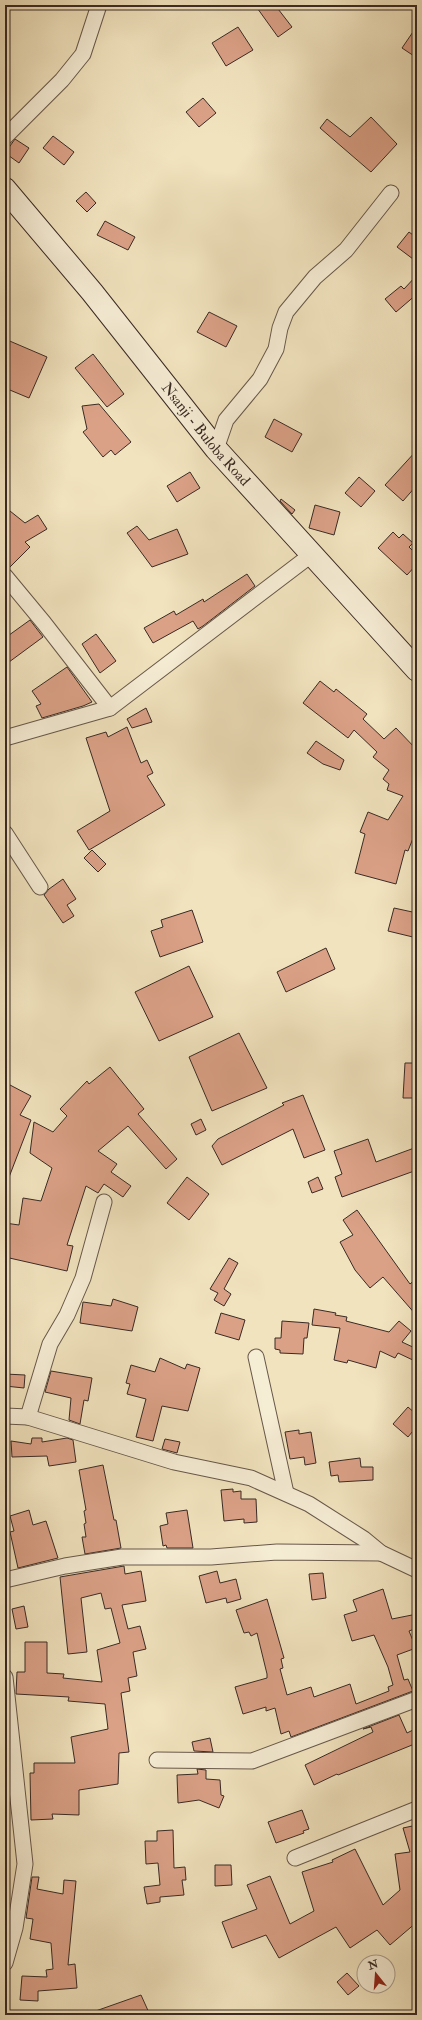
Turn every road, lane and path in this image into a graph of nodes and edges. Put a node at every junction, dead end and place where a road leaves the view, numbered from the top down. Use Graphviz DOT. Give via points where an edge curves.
graph roads {
  1 [pos="98,5"];
  2 [pos="5,138"];
  3 [pos="5,189"];
  4 [pos="391,192"];
  5 [pos="216,449"];
  6 [pos="311,555"];
  7 [pos="5,576"];
  8 [pos="417,670"];
  9 [pos="110,708"];
  10 [pos="5,738"];
  11 [pos="5,833"];
  12 [pos="40,887"];
  13 [pos="104,1202"];
  14 [pos="256,1357"];
  15 [pos="5,1416"];
  16 [pos="28,1416"];
  17 [pos="286,1493"];
  18 [pos="381,1553"];
  19 [pos="417,1570"];
  20 [pos="5,1580"];
  21 [pos="5,1677"];
  22 [pos="417,1699"];
  23 [pos="157,1760"];
  24 [pos="417,1809"];
  25 [pos="295,1858"];
  26 [pos="5,1963"];
  1 -- 2 [label="street" via="83,54 62,80"];
  3 -- 5 [label="main road, Nsanji - Buloba Road" via="92,292"];
  4 -- 5 [label="street" via="346,250 315,277 286,312 276,349 260,378 226,420"];
  5 -- 6 [label="main road, Nsanji - Buloba Road"];
  6 -- 8 [label="main road, Nsanji - Buloba Road"];
  6 -- 9 [label="street"];
  7 -- 9 [label="street"];
  9 -- 10 [label="street"];
  11 -- 12 [label="street"];
  13 -- 16 [label="street" via="83,1278 67,1315 50,1344"];
  14 -- 17 [label="street"];
  15 -- 16 [label="street"];
  16 -- 17 [label="street" via="174,1462 251,1478"];
  17 -- 18 [label="street" via="309,1504 364,1539"];
  18 -- 19 [label="street"];
  18 -- 20 [label="street" via="277,1552 211,1557 122,1557 65,1566"];
  21 -- 26 [label="street" via="25,1864 15,1928"];
  22 -- 23 [label="street" via="252,1761"];
  24 -- 25 [label="street"];
}
